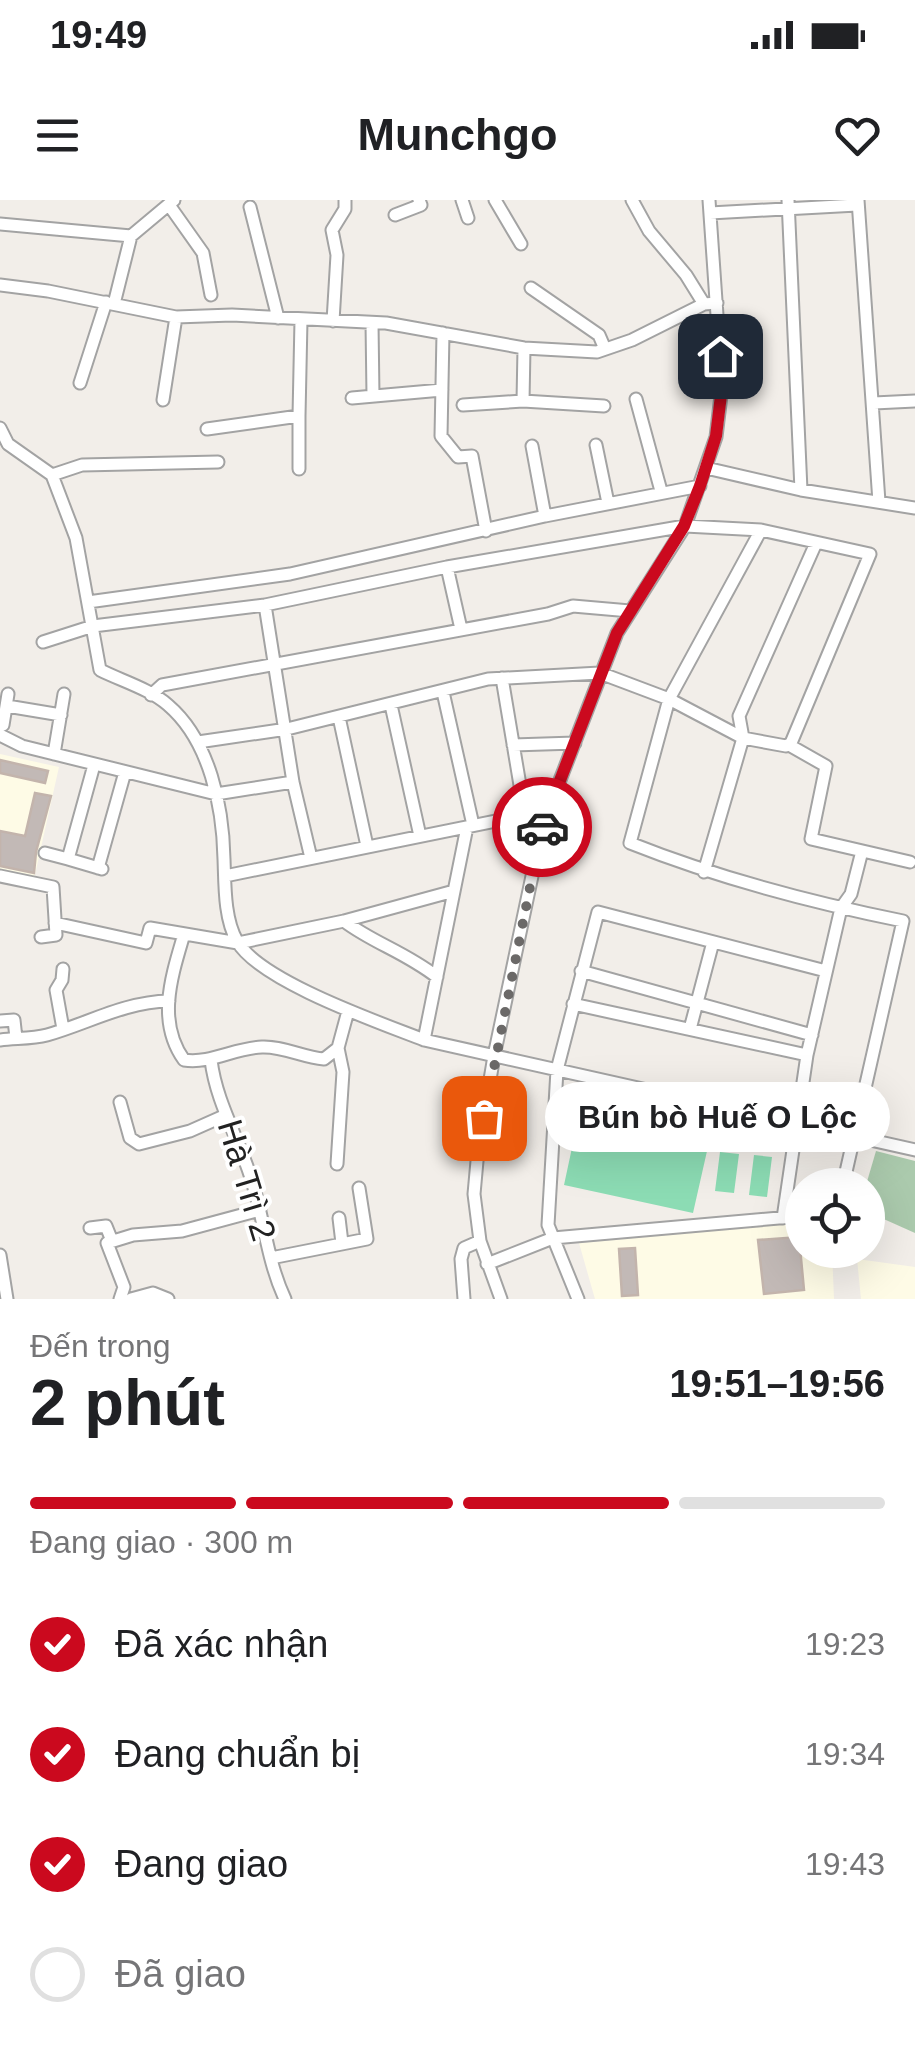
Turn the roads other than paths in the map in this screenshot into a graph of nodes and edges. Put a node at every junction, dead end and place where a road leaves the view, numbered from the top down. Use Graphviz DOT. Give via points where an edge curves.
graph roads {
  1 [pos="345,200"];
  2 [pos="418,200"];
  3 [pos="462,200"];
  4 [pos="495,200"];
  5 [pos="632,200"];
  6 [pos="172,202"];
  7 [pos="857,202"];
  8 [pos="788,203"];
  9 [pos="710,206"];
  10 [pos="250,207"];
  11 [pos="395,215"];
  12 [pos="468,218"];
  13 [pos="0,224"];
  14 [pos="131,236"];
  15 [pos="521,244"];
  16 [pos="0,285"];
  17 [pos="531,288"];
  18 [pos="211,295"];
  19 [pos="110,303"];
  20 [pos="711,304"];
  21 [pos="176,317"];
  22 [pos="278,318"];
  23 [pos="301,320"];
  24 [pos="334,321"];
  25 [pos="372,323"];
  26 [pos="443,332"];
  27 [pos="524,348"];
  28 [pos="605,349"];
  29 [pos="80,383"];
  30 [pos="442,390"];
  31 [pos="373,396"];
  32 [pos="352,398"];
  33 [pos="636,399"];
  34 [pos="163,400"];
  35 [pos="915,400"];
  36 [pos="523,401"];
  37 [pos="874,403"];
  38 [pos="463,406"];
  39 [pos="604,406"];
  40 [pos="298,416"];
  41 [pos="0,428"];
  42 [pos="207,429"];
  43 [pos="532,446"];
  44 [pos="596,446"];
  45 [pos="218,462"];
  46 [pos="706,468"];
  47 [pos="299,469"];
  48 [pos="52,475"];
  49 [pos="700,486"];
  50 [pos="802,490"];
  51 [pos="661,491"];
  52 [pos="878,502"];
  53 [pos="608,503"];
  54 [pos="915,508"];
  55 [pos="544,516"];
  56 [pos="684,526"];
  57 [pos="761,530"];
  58 [pos="486,531"];
  59 [pos="816,543"];
  60 [pos="446,567"];
  61 [pos="88,602"];
  62 [pos="265,605"];
  63 [pos="630,612"];
  64 [pos="93,626"];
  65 [pos="462,629"];
  66 [pos="44,642"];
  67 [pos="272,664"];
  68 [pos="600,673"];
  69 [pos="502,678"];
  70 [pos="444,692"];
  71 [pos="64,694"];
  72 [pos="151,694"];
  73 [pos="669,699"];
  74 [pos="391,705"];
  75 [pos="61,715"];
  76 [pos="340,717"];
  77 [pos="287,729"];
  78 [pos="2,730"];
  79 [pos="743,738"];
  80 [pos="198,742"];
  81 [pos="575,743"];
  82 [pos="513,745"];
  83 [pos="789,745"];
  84 [pos="54,754"];
  85 [pos="94,765"];
  86 [pos="125,772"];
  87 [pos="293,782"];
  88 [pos="216,794"];
  89 [pos="524,816"];
  90 [pos="543,824"];
  91 [pos="470,826"];
  92 [pos="420,836"];
  93 [pos="367,846"];
  94 [pos="862,851"];
  95 [pos="45,854"];
  96 [pos="312,858"];
  97 [pos="68,859"];
  98 [pos="910,862"];
  99 [pos="704,872"];
  100 [pos="0,876"];
  101 [pos="225,876"];
  102 [pos="454,890"];
  103 [pos="841,908"];
  104 [pos="344,920"];
  105 [pos="55,924"];
  106 [pos="184,934"];
  107 [pos="41,936"];
  108 [pos="713,942"];
  109 [pos="238,943"];
  110 [pos="62,968"];
  111 [pos="826,971"];
  112 [pos="582,972"];
  113 [pos="437,977"];
  114 [pos="169,1002"];
  115 [pos="573,1004"];
  116 [pos="696,1004"];
  117 [pos="348,1011"];
  118 [pos="0,1021"];
  119 [pos="63,1028"];
  120 [pos="690,1030"];
  121 [pos="812,1035"];
  122 [pos="16,1038"];
  123 [pos="0,1040"];
  124 [pos="424,1040"];
  125 [pos="338,1048"];
  126 [pos="808,1055"];
  127 [pos="494,1056"];
  128 [pos="210,1060"];
  129 [pos="557,1070"];
  130 [pos="120,1102"];
  131 [pos="226,1115"];
  132 [pos="796,1124"];
  133 [pos="855,1138"];
  134 [pos="915,1150"];
  135 [pos="337,1164"];
  136 [pos="848,1168"];
  137 [pos="358,1188"];
  138 [pos="260,1210"];
  139 [pos="339,1218"];
  140 [pos="783,1218"];
  141 [pos="90,1228"];
  142 [pos="553,1238"];
  143 [pos="112,1241"];
  144 [pos="480,1241"];
  145 [pos="342,1243"];
  146 [pos="0,1255"];
  147 [pos="271,1258"];
  148 [pos="487,1264"];
  149 [pos="7,1299"];
  150 [pos="120,1299"];
  151 [pos="132,1299"];
  152 [pos="168,1299"];
  153 [pos="285,1299"];
  154 [pos="464,1299"];
  155 [pos="501,1299"];
  156 [pos="578,1299"];
  1 -- 24 [label="street" via="332,230"];
  2 -- 11 [label="street" via="422,205"];
  3 -- 12 [label="street"];
  4 -- 15 [label="street"];
  5 -- 20 [label="street" via="649,231"];
  6 -- 14 [label="street"];
  6 -- 18 [label="street" via="203,254"];
  7 -- 8 [label="street"];
  7 -- 37 [label="street"];
  8 -- 9 [label="street"];
  8 -- 50 [label="street"];
  9 -- 20 [label="street"];
  10 -- 22 [label="street"];
  13 -- 14 [label="street"];
  14 -- 19 [label="street"];
  16 -- 19 [label="street"];
  17 -- 28 [label="street" via="598,334"];
  19 -- 21 [label="street"];
  19 -- 29 [label="street"];
  20 -- 28 [label="street"];
  20 -- 46 [label="street" via="722,387"];
  21 -- 22 [label="street"];
  21 -- 34 [label="street"];
  22 -- 23 [label="street"];
  23 -- 24 [label="street"];
  23 -- 40 [label="street"];
  24 -- 25 [label="street"];
  25 -- 26 [label="street"];
  25 -- 31 [label="street"];
  26 -- 27 [label="street"];
  26 -- 30 [label="street"];
  27 -- 28 [label="street"];
  27 -- 36 [label="street"];
  30 -- 31 [label="street"];
  30 -- 58 [label="street" via="441,436 458,457 472,456"];
  31 -- 32 [label="street"];
  33 -- 51 [label="street"];
  35 -- 37 [label="street"];
  36 -- 38 [label="street"];
  36 -- 39 [label="street"];
  37 -- 52 [label="street"];
  40 -- 42 [label="street"];
  40 -- 47 [label="street"];
  41 -- 48 [label="street" via="8,444"];
  43 -- 55 [label="street"];
  44 -- 53 [label="street"];
  45 -- 48 [label="street" via="82,465"];
  46 -- 49 [label="street"];
  46 -- 50 [label="street"];
  48 -- 61 [label="street" via="76,538"];
  49 -- 51 [label="street"];
  49 -- 56 [label="street"];
  50 -- 52 [label="street"];
  51 -- 53 [label="street"];
  52 -- 54 [label="street"];
  53 -- 55 [label="street"];
  55 -- 58 [label="street"];
  56 -- 57 [label="street"];
  56 -- 60 [label="street"];
  56 -- 63 [label="street"];
  57 -- 59 [label="street"];
  57 -- 73 [label="street"];
  58 -- 61 [label="street" via="290,574"];
  59 -- 79 [label="street" via="739,716"];
  59 -- 83 [label="street" via="870,554"];
  60 -- 62 [label="street"];
  60 -- 65 [label="street"];
  61 -- 64 [label="street"];
  62 -- 64 [label="street"];
  62 -- 67 [label="street"];
  63 -- 65 [label="street" via="573,606"];
  63 -- 68 [label="street"];
  64 -- 66 [label="street"];
  64 -- 72 [label="street" via="100,670"];
  65 -- 67 [label="street"];
  67 -- 72 [label="street" via="162,685"];
  67 -- 77 [label="street"];
  68 -- 69 [label="street"];
  68 -- 73 [label="street"];
  68 -- 81 [label="street"];
  69 -- 70 [label="street"];
  69 -- 82 [label="street"];
  70 -- 74 [label="street"];
  70 -- 91 [label="street"];
  71 -- 75 [label="street"];
  72 -- 80 [label="street"];
  73 -- 79 [label="street"];
  73 -- 99 [label="street" via="630,843"];
  74 -- 76 [label="street"];
  74 -- 92 [label="street"];
  75 -- 78 [label="street" via="8,700"];
  75 -- 84 [label="street"];
  76 -- 77 [label="street"];
  76 -- 93 [label="street"];
  77 -- 80 [label="street"];
  77 -- 87 [label="street"];
  78 -- 84 [label="street" via="28,754"];
  79 -- 83 [label="street"];
  79 -- 99 [label="street"];
  80 -- 88 [label="street"];
  81 -- 82 [label="street"];
  81 -- 90 [label="street"];
  82 -- 89 [label="street"];
  83 -- 94 [label="street" via="826,766 812,839"];
  84 -- 85 [label="street"];
  85 -- 86 [label="street"];
  85 -- 97 [label="street"];
  86 -- 88 [label="street"];
  86 -- 97 [label="street" via="101,869"];
  87 -- 88 [label="street"];
  87 -- 96 [label="street"];
  88 -- 101 [label="street"];
  89 -- 90 [label="street"];
  89 -- 91 [label="street"];
  90 -- 127 [label="street"];
  91 -- 92 [label="street"];
  91 -- 102 [label="street"];
  92 -- 93 [label="street"];
  93 -- 96 [label="street"];
  94 -- 98 [label="street"];
  94 -- 103 [label="street"];
  95 -- 97 [label="street"];
  96 -- 101 [label="street"];
  99 -- 103 [label="street"];
  100 -- 105 [label="street" via="53,887"];
  101 -- 109 [label="street"];
  102 -- 104 [label="street"];
  102 -- 113 [label="street"];
  103 -- 111 [label="street"];
  103 -- 133 [label="street" via="903,920"];
  104 -- 109 [label="street"];
  104 -- 113 [label="street"];
  105 -- 106 [label="street" via="146,943 150,928"];
  105 -- 107 [label="street" via="56,935"];
  106 -- 109 [label="street"];
  106 -- 114 [label="street"];
  108 -- 111 [label="street"];
  108 -- 112 [label="street" via="598,912"];
  108 -- 116 [label="street"];
  109 -- 117 [label="street" via="259,963"];
  110 -- 119 [label="street" via="56,990"];
  111 -- 121 [label="street"];
  112 -- 115 [label="street"];
  112 -- 116 [label="street"];
  113 -- 124 [label="street"];
  114 -- 119 [label="street" via="139,1003"];
  114 -- 128 [label="street" via="180,1056"];
  115 -- 120 [label="street"];
  115 -- 129 [label="street"];
  116 -- 120 [label="street"];
  116 -- 121 [label="street"];
  117 -- 124 [label="street"];
  117 -- 125 [label="street"];
  118 -- 122 [label="street" via="14,1020"];
  119 -- 122 [label="street"];
  120 -- 126 [label="street"];
  121 -- 126 [label="street"];
  122 -- 123 [label="street"];
  124 -- 127 [label="street"];
  125 -- 128 [label="street" via="324,1058 277,1046"];
  125 -- 135 [label="street" via="344,1072"];
  126 -- 132 [label="street"];
  127 -- 129 [label="street"];
  127 -- 144 [label="street" via="474,1194"];
  128 -- 131 [label="street, Hà Trì 2"];
  129 -- 132 [label="street"];
  129 -- 142 [label="street" via="548,1226"];
  130 -- 131 [label="street" via="130,1138 139,1144"];
  131 -- 138 [label="street, Hà Trì 2"];
  132 -- 133 [label="street"];
  132 -- 140 [label="street"];
  133 -- 134 [label="street"];
  133 -- 136 [label="street"];
  137 -- 145 [label="street" via="368,1237"];
  138 -- 143 [label="street"];
  138 -- 147 [label="street, Hà Trì 2"];
  139 -- 145 [label="street"];
  140 -- 142 [label="street"];
  141 -- 143 [label="street" via="106,1226"];
  142 -- 148 [label="street"];
  142 -- 156 [label="street"];
  143 -- 150 [label="street" via="107,1243 124,1287"];
  144 -- 148 [label="street"];
  144 -- 154 [label="street" via="464,1248"];
  145 -- 147 [label="street"];
  146 -- 149 [label="street"];
  147 -- 153 [label="street, Hà Trì 2"];
  148 -- 155 [label="street"];
  151 -- 152 [label="street" via="153,1293"];
}
